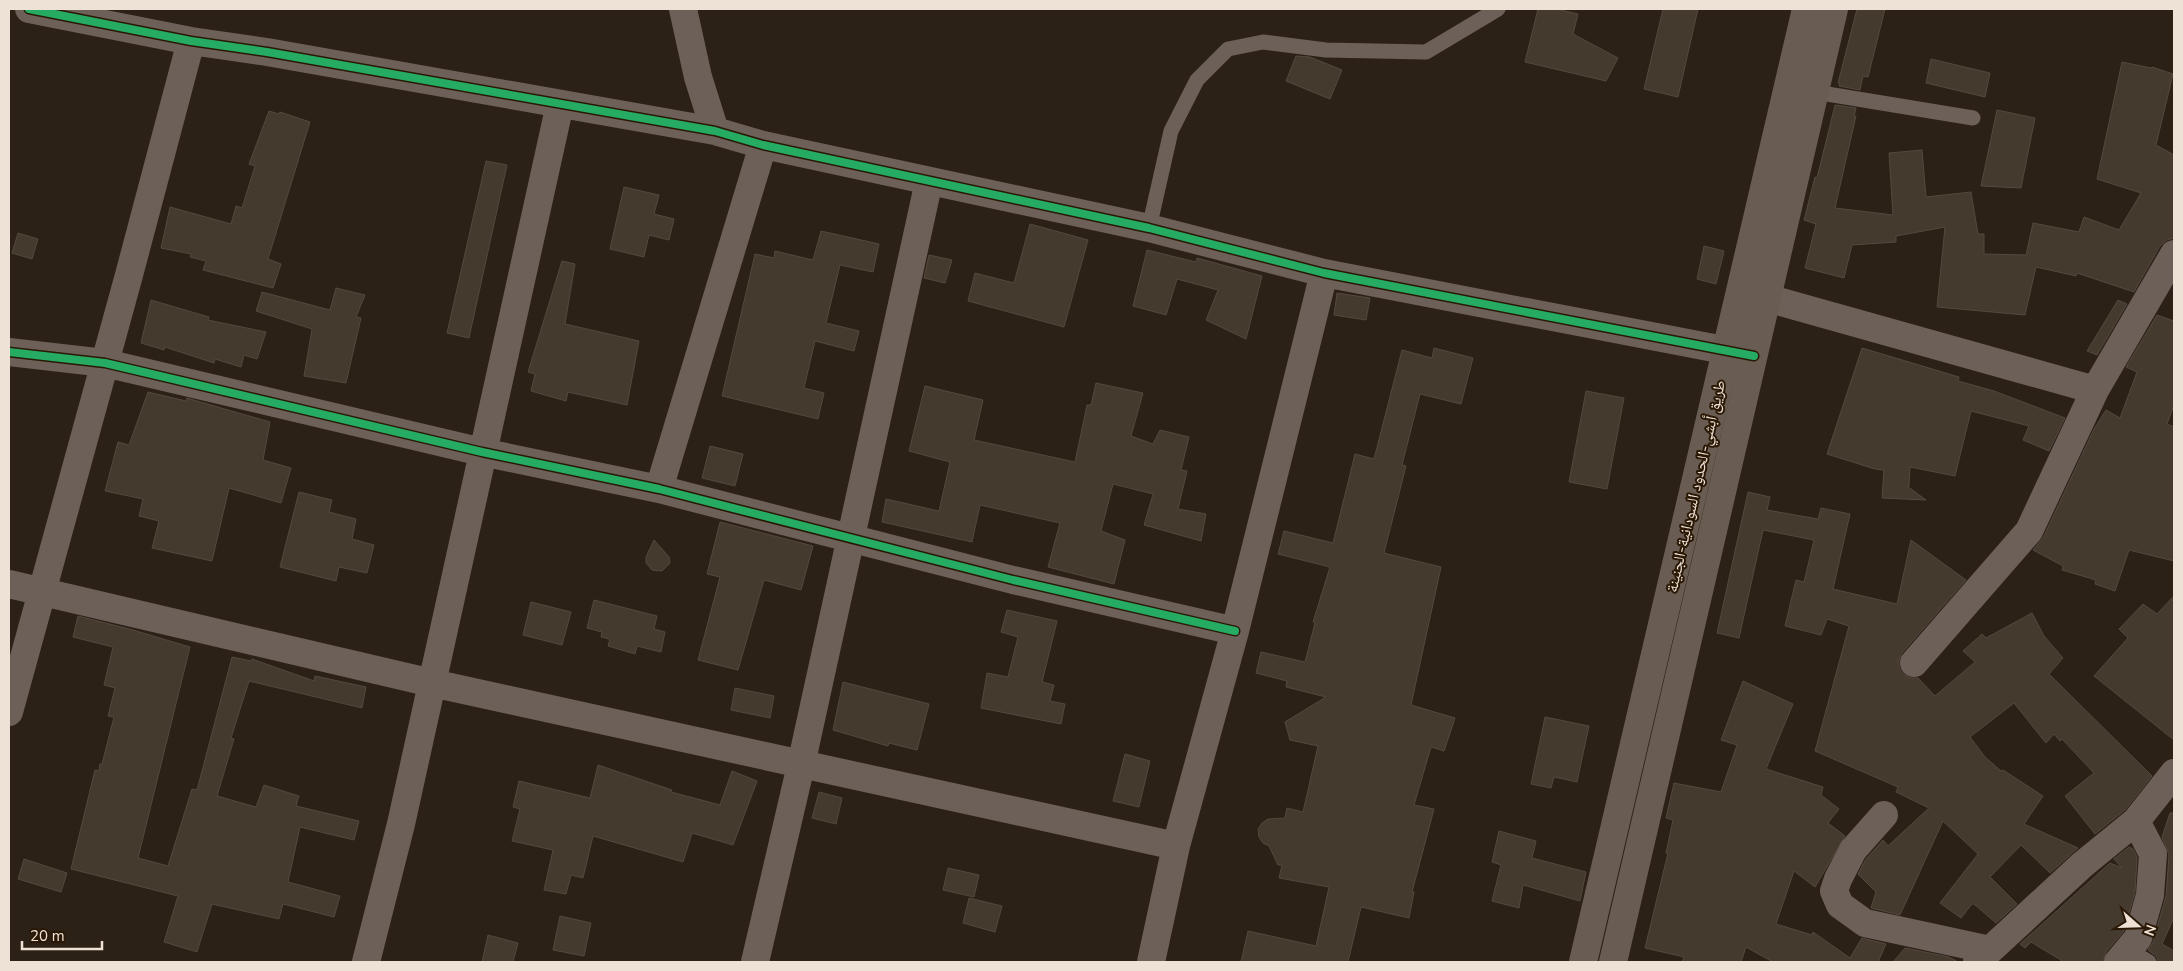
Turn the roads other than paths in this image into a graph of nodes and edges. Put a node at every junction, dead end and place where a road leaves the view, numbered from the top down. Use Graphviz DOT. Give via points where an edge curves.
graph roads {
  1 [pos="29,9"];
  2 [pos="683,9"];
  3 [pos="1498,9"];
  4 [pos="1806,9"];
  5 [pos="1834,9"];
  6 [pos="191,41"];
  7 [pos="1815,92"];
  8 [pos="560,104"];
  9 [pos="1973,118"];
  10 [pos="715,130"];
  11 [pos="763,145"];
  12 [pos="929,181"];
  13 [pos="1148,228"];
  14 [pos="2174,254"];
  15 [pos="1324,273"];
  16 [pos="1767,298"];
  17 [pos="1726,351"];
  18 [pos="9,352"];
  19 [pos="1754,356"];
  20 [pos="105,363"];
  21 [pos="2095,390"];
  22 [pos="482,452"];
  23 [pos="659,488"];
  24 [pos="851,537"];
  25 [pos="9,584"];
  26 [pos="43,592"];
  27 [pos="1234,631"];
  28 [pos="1914,663"];
  29 [pos="432,683"];
  30 [pos="9,712"];
  31 [pos="801,765"];
  32 [pos="2174,772"];
  33 [pos="1884,815"];
  34 [pos="2136,821"];
  35 [pos="1176,846"];
  36 [pos="1984,956"];
  37 [pos="2131,958"];
  38 [pos="366,962"];
  39 [pos="755,962"];
  40 [pos="1151,962"];
  41 [pos="1583,962"];
  42 [pos="1612,962"];
  1 -- 6 [label="street"];
  2 -- 10 [label="street" via="698,77"];
  3 -- 13 [label="lane" via="1426,52 1326,50 1263,42 1228,49 1197,80 1171,131"];
  4 -- 17 [label="highway, طريق أبشي-الحدود السودانية-الجنينة"];
  5 -- 7 [label="highway"];
  6 -- 8 [label="street"];
  6 -- 20 [label="street"];
  7 -- 9 [label="lane"];
  7 -- 16 [label="highway"];
  8 -- 10 [label="street"];
  8 -- 22 [label="street"];
  10 -- 11 [label="street"];
  11 -- 12 [label="street"];
  11 -- 23 [label="street"];
  12 -- 13 [label="street"];
  12 -- 24 [label="street"];
  13 -- 15 [label="street"];
  14 -- 21 [label="street"];
  15 -- 17 [label="street"];
  15 -- 27 [label="street"];
  16 -- 19 [label="highway"];
  16 -- 21 [label="street"];
  17 -- 19 [label="street"];
  17 -- 41 [label="highway, طريق أبشي-الحدود السودانية-الجنينة"];
  18 -- 20 [label="street"];
  19 -- 42 [label="highway"];
  20 -- 22 [label="street"];
  20 -- 26 [label="street"];
  21 -- 28 [label="street" via="2029,531"];
  22 -- 23 [label="street"];
  22 -- 29 [label="street"];
  23 -- 24 [label="street"];
  24 -- 27 [label="street" via="1013,580"];
  24 -- 31 [label="street"];
  25 -- 26 [label="street"];
  26 -- 29 [label="street"];
  26 -- 30 [label="street"];
  27 -- 35 [label="street"];
  29 -- 31 [label="street"];
  29 -- 38 [label="street"];
  31 -- 35 [label="street"];
  31 -- 39 [label="street"];
  32 -- 34 [label="street"];
  33 -- 36 [label="street" via="1853,850 1838,879 1834,891 1840,905 1865,923"];
  34 -- 36 [label="street" via="2082,865"];
  34 -- 37 [label="street" via="2153,854 2150,894"];
  35 -- 40 [label="street"];
}
